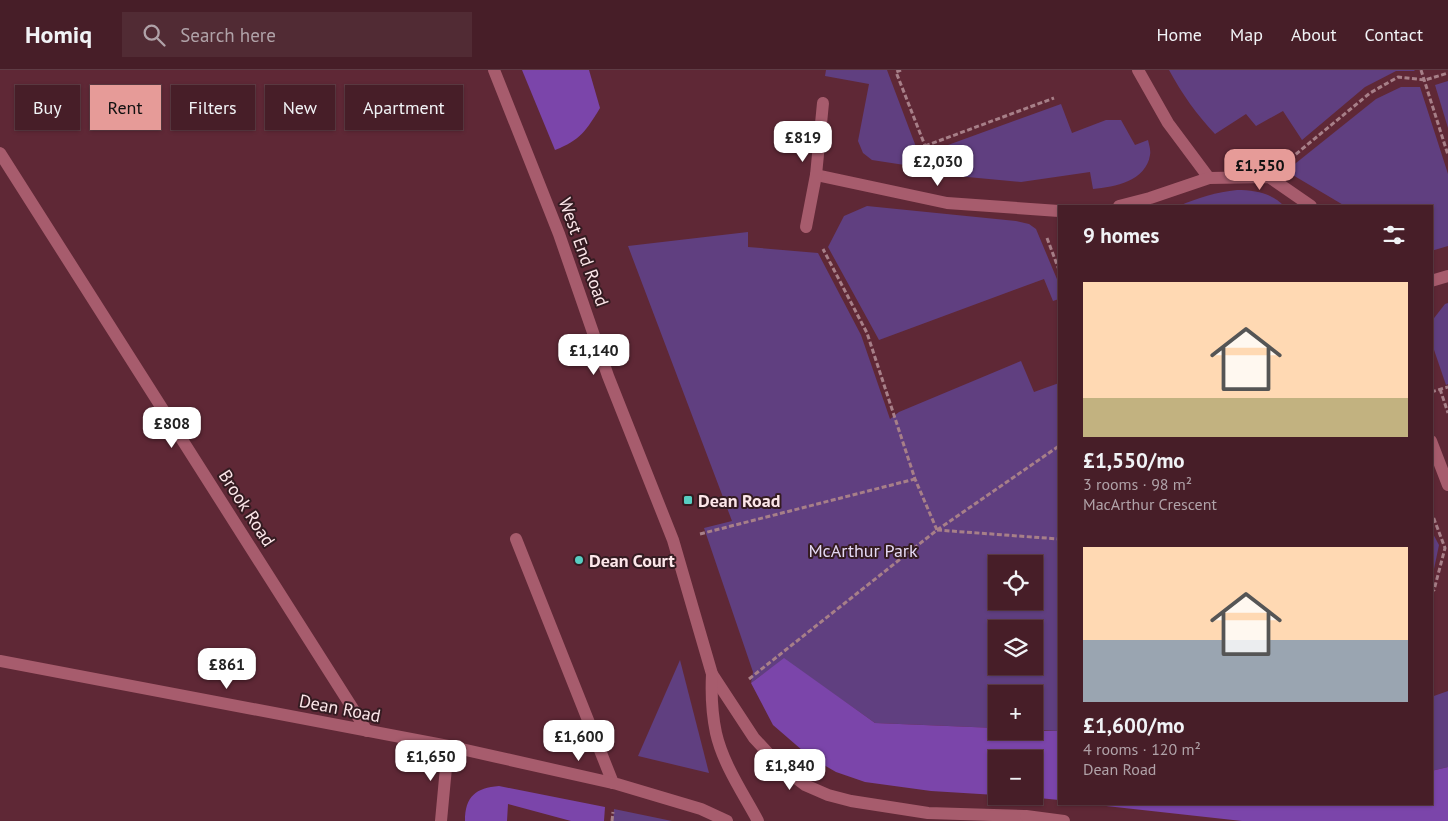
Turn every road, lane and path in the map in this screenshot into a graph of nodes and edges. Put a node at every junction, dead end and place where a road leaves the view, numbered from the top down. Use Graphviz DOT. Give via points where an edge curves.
graph roads {
  1 [pos="494,70"];
  2 [pos="902,70"];
  3 [pos="1138,70"];
  4 [pos="1422,70"];
  5 [pos="896,71"];
  6 [pos="1448,73"];
  7 [pos="1425,80"];
  8 [pos="1054,98"];
  9 [pos="823,103"];
  10 [pos="925,146"];
  11 [pos="0,153"];
  12 [pos="1448,155"];
  13 [pos="816,175"];
  14 [pos="1269,177"];
  15 [pos="1209,178"];
  16 [pos="947,203"];
  17 [pos="1123,205"];
  18 [pos="1310,205"];
  19 [pos="1058,211"];
  20 [pos="806,227"];
  21 [pos="1044,230"];
  22 [pos="1058,267"];
  23 [pos="1448,276"];
  24 [pos="1433,280"];
  25 [pos="1448,387"];
  26 [pos="1440,389"];
  27 [pos="1433,391"];
  28 [pos="1448,413"];
  29 [pos="1058,447"];
  30 [pos="1435,462"];
  31 [pos="916,479"];
  32 [pos="1448,485"];
  33 [pos="1433,516"];
  34 [pos="937,530"];
  35 [pos="516,539"];
  36 [pos="1058,539"];
  37 [pos="673,540"];
  38 [pos="1433,590"];
  39 [pos="0,661"];
  40 [pos="712,674"];
  41 [pos="367,731"];
  42 [pos="448,746"];
  43 [pos="613,783"];
  44 [pos="928,813"];
  45 [pos="1029,819"];
  46 [pos="441,821"];
  47 [pos="727,821"];
  48 [pos="758,821"];
  49 [pos="916,821"];
  50 [pos="1064,821"];
  1 -- 37 [label="street, West End Road"];
  2 -- 5 [label="path"];
  3 -- 15 [label="street" via="1168,123"];
  4 -- 7 [label="path"];
  5 -- 10 [label="path"];
  6 -- 7 [label="path"];
  7 -- 12 [label="path"];
  7 -- 14 [label="path" via="1398,77 1370,93"];
  8 -- 10 [label="path"];
  9 -- 13 [label="street"];
  10 -- 16 [label="path"];
  11 -- 41 [label="street, Brook Road"];
  13 -- 16 [label="street"];
  13 -- 20 [label="street"];
  14 -- 15 [label="street"];
  14 -- 18 [label="street"];
  15 -- 17 [label="street"];
  16 -- 19 [label="street"];
  20 -- 31 [label="path" via="825,252 867,333"];
  21 -- 22 [label="path"];
  23 -- 24 [label="street"];
  25 -- 26 [label="path"];
  26 -- 27 [label="path"];
  26 -- 28 [label="path"];
  29 -- 34 [label="path"];
  30 -- 32 [label="street"];
  31 -- 34 [label="path"];
  31 -- 37 [label="path"];
  33 -- 38 [label="path" via="1445,548"];
  34 -- 36 [label="path"];
  34 -- 40 [label="path" via="748,680"];
  35 -- 43 [label="street"];
  37 -- 40 [label="street, West End Road"];
  39 -- 41 [label="street, Dean Road"];
  40 -- 44 [label="street, West End Road" via="754,738 780,766 805,785 851,802"];
  40 -- 48 [label="street, West End Road" via="716,734"];
  41 -- 42 [label="street, Dean Road"];
  42 -- 43 [label="street, Dean Road"];
  42 -- 46 [label="street"];
  43 -- 47 [label="street, Dean Road" via="702,809"];
  44 -- 45 [label="street, West End Road"];
  44 -- 49 [label="street"];
  45 -- 50 [label="street, West End Road"];
}
